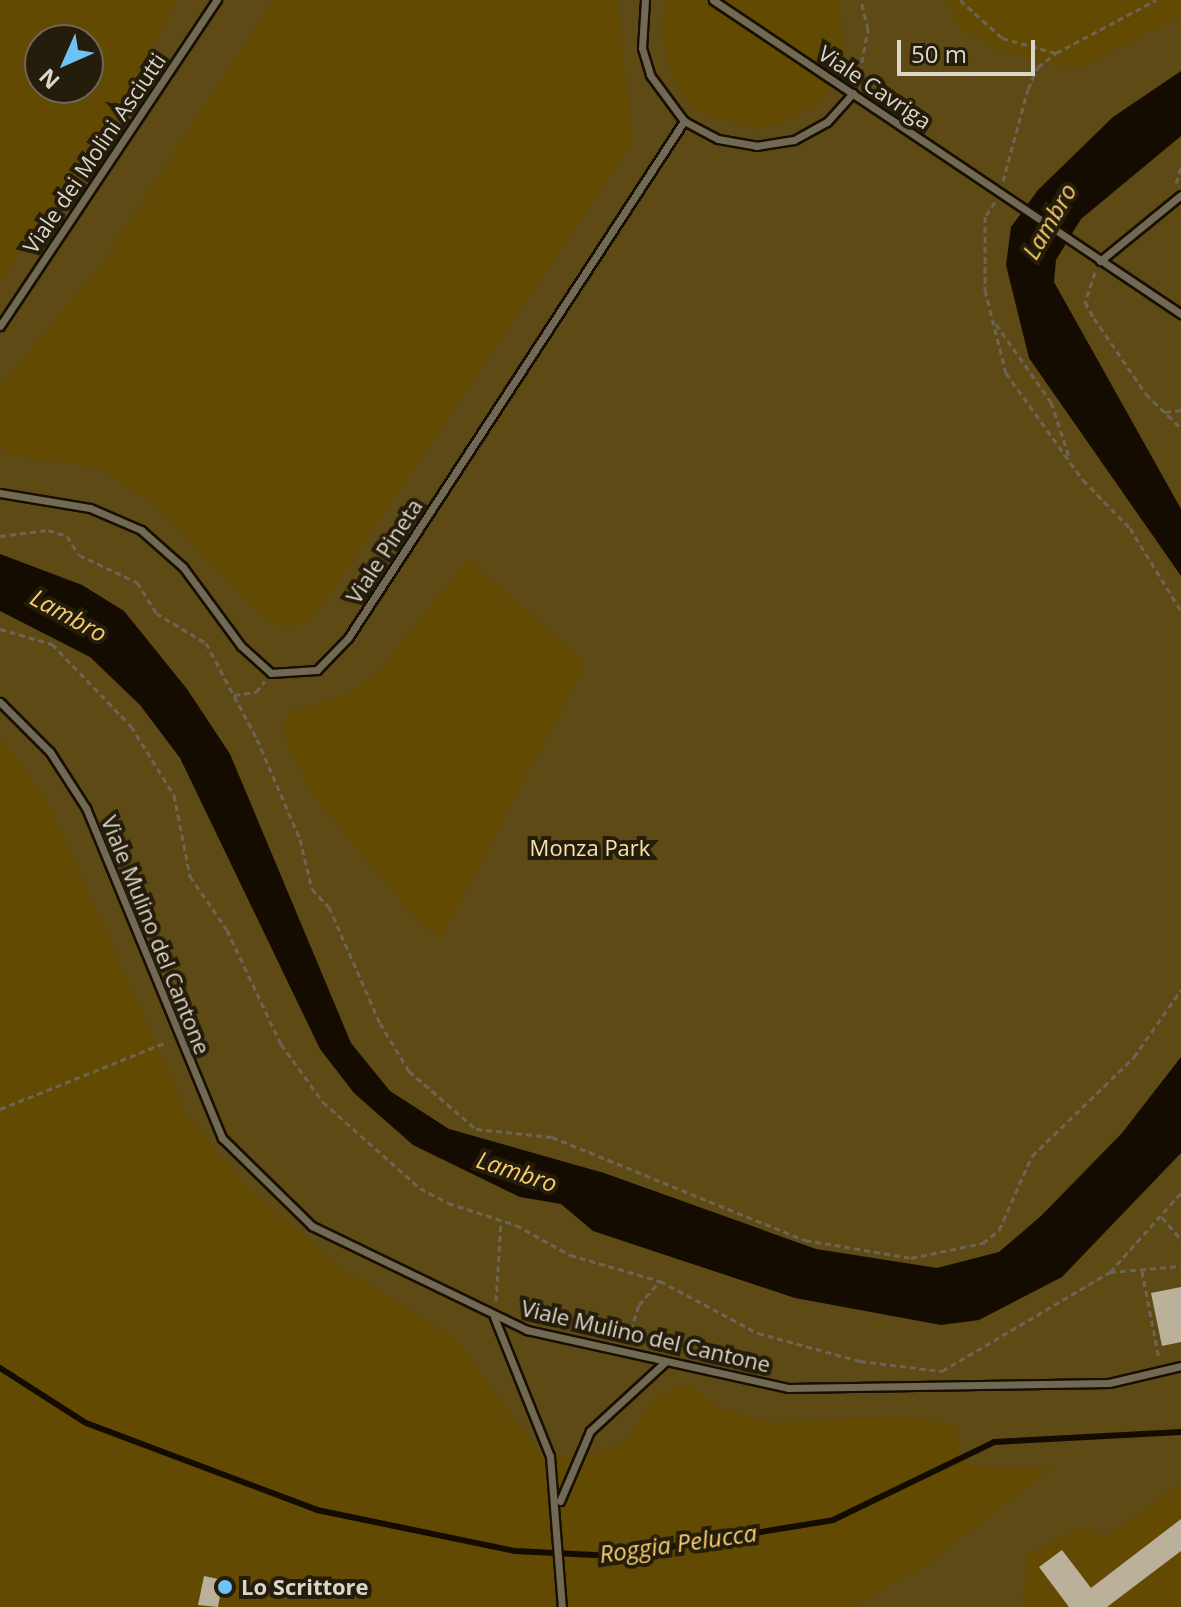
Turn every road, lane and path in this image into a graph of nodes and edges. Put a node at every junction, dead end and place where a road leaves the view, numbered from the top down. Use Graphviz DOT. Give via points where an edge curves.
graph roads {
  1 [pos="217,0"];
  2 [pos="645,0"];
  3 [pos="713,0"];
  4 [pos="870,0"];
  5 [pos="960,0"];
  6 [pos="1156,0"];
  7 [pos="862,2"];
  8 [pos="1056,53"];
  9 [pos="853,93"];
  10 [pos="684,121"];
  11 [pos="1001,193"];
  12 [pos="1181,195"];
  13 [pos="1100,261"];
  14 [pos="1181,314"];
  15 [pos="993,321"];
  16 [pos="0,326"];
  17 [pos="1181,410"];
  18 [pos="1164,412"];
  19 [pos="1181,428"];
  20 [pos="1071,463"];
  21 [pos="0,493"];
  22 [pos="0,536"];
  23 [pos="1181,611"];
  24 [pos="0,629"];
  25 [pos="271,673"];
  26 [pos="234,695"];
  27 [pos="0,702"];
  28 [pos="1181,990"];
  29 [pos="176,1039"];
  30 [pos="0,1109"];
  31 [pos="1181,1193"];
  32 [pos="1162,1217"];
  33 [pos="501,1221"];
  34 [pos="1181,1240"];
  35 [pos="1181,1266"];
  36 [pos="1142,1271"];
  37 [pos="1110,1272"];
  38 [pos="660,1281"];
  39 [pos="494,1317"];
  40 [pos="625,1354"];
  41 [pos="665,1362"];
  42 [pos="1181,1366"];
  43 [pos="1161,1371"];
  44 [pos="559,1503"];
  45 [pos="562,1607"];
  1 -- 16 [label="lane, Viale dei Molini Asciutti"];
  2 -- 10 [label="lane" via="642,48 650,75"];
  3 -- 9 [label="lane, Viale Cavriga"];
  4 -- 7 [label="path"];
  5 -- 8 [label="path" via="1002,38"];
  6 -- 8 [label="path"];
  7 -- 9 [label="path" via="866,59"];
  8 -- 11 [label="path" via="1038,67 1028,89"];
  9 -- 10 [label="lane" via="827,122 794,140 731,142"];
  9 -- 11 [label="lane, Viale Cavriga"];
  10 -- 25 [label="lane, Viale Pineta" via="348,638 317,670"];
  11 -- 13 [label="lane, Viale Cavriga"];
  11 -- 15 [label="path" via="985,217"];
  12 -- 13 [label="lane"];
  13 -- 14 [label="lane"];
  13 -- 18 [label="path" via="1085,302"];
  15 -- 20 [label="path" via="1051,402"];
  15 -- 20 [label="path" via="1006,373"];
  17 -- 18 [label="path"];
  18 -- 19 [label="path"];
  20 -- 23 [label="path" via="1130,528"];
  21 -- 25 [label="lane" via="90,508 141,530 183,567 241,646"];
  22 -- 26 [label="path" via="48,530 67,536 79,555 137,582 156,613 206,643"];
  24 -- 33 [label="path" via="52,644 146,748 174,795 190,876 227,930 281,1044 323,1102 420,1188"];
  25 -- 26 [label="path" via="256,692"];
  26 -- 28 [label="path" via="300,839 312,889 329,907 409,1071 476,1129 552,1137 805,1240 911,1258 983,1243 999,1230 1032,1156 1134,1057"];
  27 -- 29 [label="lane, Viale Mulino del Cantone" via="50,752 86,808"];
  29 -- 30 [label="path"];
  29 -- 39 [label="lane, Viale Mulino del Cantone" via="222,1138 312,1226"];
  31 -- 32 [label="path"];
  32 -- 34 [label="path"];
  32 -- 37 [label="path"];
  33 -- 38 [label="path" via="570,1255"];
  33 -- 39 [label="path"];
  35 -- 36 [label="path"];
  36 -- 37 [label="path"];
  36 -- 43 [label="path"];
  37 -- 38 [label="path" via="942,1371 860,1361 758,1333 686,1301"];
  38 -- 40 [label="path" via="639,1305"];
  39 -- 40 [label="lane, Viale Mulino del Cantone"];
  39 -- 44 [label="lane" via="538,1416"];
  40 -- 41 [label="lane, Viale Mulino del Cantone"];
  41 -- 43 [label="lane, Viale Mulino del Cantone" via="788,1388 1025,1387 1109,1383"];
  41 -- 44 [label="lane" via="590,1431"];
  42 -- 43 [label="lane, Viale Mulino del Cantone"];
  44 -- 45 [label="lane"];
}
